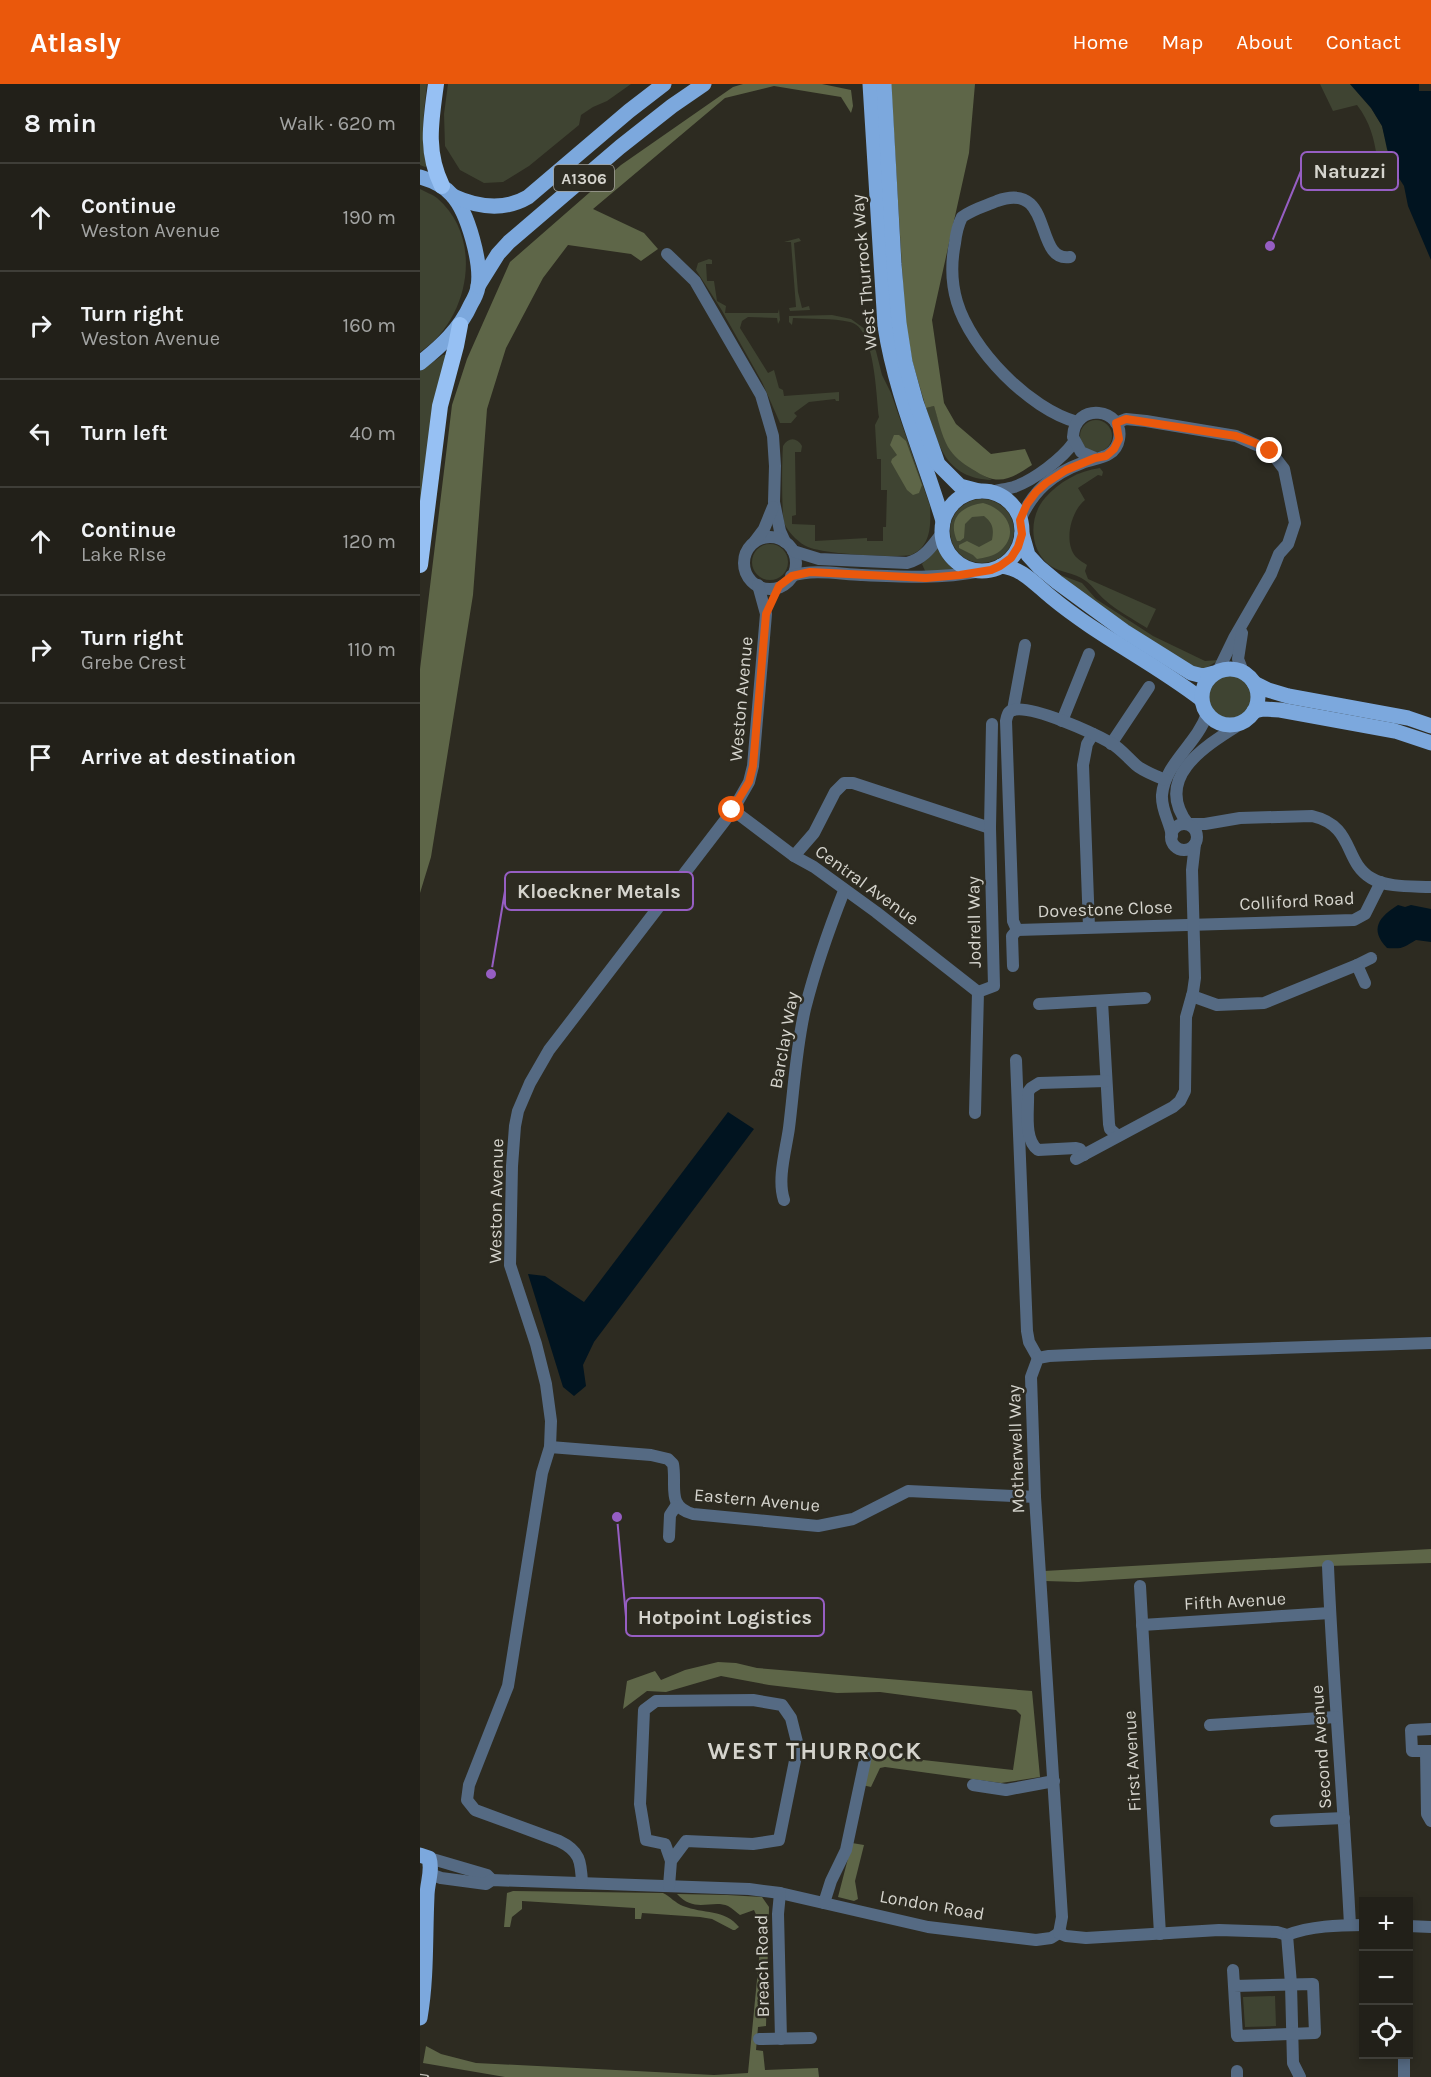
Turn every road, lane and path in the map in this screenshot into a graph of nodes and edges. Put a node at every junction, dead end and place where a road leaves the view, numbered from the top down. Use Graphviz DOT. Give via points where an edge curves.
graph roads {
  1 [pos="436,84"];
  2 [pos="664,84"];
  3 [pos="704,84"];
  4 [pos="865,84"];
  5 [pos="870,84"];
  6 [pos="884,84"];
  7 [pos="872,101"];
  8 [pos="420,177"];
  9 [pos="447,191"];
  10 [pos="667,254"];
  11 [pos="1070,257"];
  12 [pos="478,286"];
  13 [pos="460,325"];
  14 [pos="420,363"];
  15 [pos="1077,422"];
  16 [pos="1116,423"];
  17 [pos="1074,442"];
  18 [pos="1095,458"];
  19 [pos="985,491"];
  20 [pos="774,502"];
  21 [pos="942,527"];
  22 [pos="1021,527"];
  23 [pos="755,542"];
  24 [pos="789,547"];
  25 [pos="420,565"];
  26 [pos="1000,566"];
  27 [pos="981,571"];
  28 [pos="792,576"];
  29 [pos="758,585"];
  30 [pos="779,586"];
  31 [pos="766,614"];
  32 [pos="1242,626"];
  33 [pos="1025,645"];
  34 [pos="1089,654"];
  35 [pos="1216,672"];
  36 [pos="1249,677"];
  37 [pos="1149,687"];
  38 [pos="1202,699"];
  39 [pos="1013,710"];
  40 [pos="1254,711"];
  41 [pos="1207,714"];
  42 [pos="1062,721"];
  43 [pos="1242,723"];
  44 [pos="992,724"];
  45 [pos="1431,726"];
  46 [pos="1093,734"];
  47 [pos="1431,743"];
  48 [pos="1111,744"];
  49 [pos="1165,780"];
  50 [pos="732,810"];
  51 [pos="1226,820"];
  52 [pos="1188,824"];
  53 [pos="990,828"];
  54 [pos="1172,836"];
  55 [pos="1196,841"];
  56 [pos="1178,848"];
  57 [pos="794,856"];
  58 [pos="1192,870"];
  59 [pos="1381,882"];
  60 [pos="1428,889"];
  61 [pos="844,891"];
  62 [pos="1194,924"];
  63 [pos="1089,927"];
  64 [pos="1017,930"];
  65 [pos="1371,958"];
  66 [pos="1357,965"];
  67 [pos="1013,966"];
  68 [pos="1365,983"];
  69 [pos="978,992"];
  70 [pos="1192,996"];
  71 [pos="1146,998"];
  72 [pos="1102,1000"];
  73 [pos="1039,1004"];
  74 [pos="1016,1060"];
  75 [pos="1106,1082"];
  76 [pos="975,1113"];
  77 [pos="1118,1136"];
  78 [pos="784,1200"];
  79 [pos="1431,1343"];
  80 [pos="1038,1358"];
  81 [pos="550,1447"];
  82 [pos="1035,1497"];
  83 [pos="676,1506"];
  84 [pos="669,1537"];
  85 [pos="1328,1566"];
  86 [pos="1140,1586"];
  87 [pos="1330,1613"];
  88 [pos="1142,1625"];
  89 [pos="1336,1717"];
  90 [pos="1210,1725"];
  91 [pos="1431,1729"];
  92 [pos="1429,1751"];
  93 [pos="866,1756"];
  94 [pos="1054,1781"];
  95 [pos="974,1785"];
  96 [pos="1344,1818"];
  97 [pos="1276,1821"];
  98 [pos="1431,1821"];
  99 [pos="671,1861"];
  100 [pos="425,1864"];
  101 [pos="582,1883"];
  102 [pos="669,1886"];
  103 [pos="780,1893"];
  104 [pos="824,1903"];
  105 [pos="1350,1925"];
  106 [pos="1359,1925"];
  107 [pos="1413,1926"];
  108 [pos="1431,1927"];
  109 [pos="1059,1933"];
  110 [pos="1160,1934"];
  111 [pos="1287,1935"];
  112 [pos="1233,1970"];
  113 [pos="1291,1984"];
  114 [pos="1233,1986"];
  115 [pos="420,2018"];
  116 [pos="1293,2034"];
  117 [pos="811,2038"];
  118 [pos="759,2039"];
  119 [pos="782,2039"];
  120 [pos="1404,2059"];
  121 [pos="1300,2077"];
  122 [pos="1404,2077"];
  1 -- 9 [label="highway" via="430,136 433,166"];
  2 -- 9 [label="main road, A1306" via="516,204 486,206"];
  3 -- 12 [label="main road, A1306" via="620,147 509,242"];
  4 -- 7 [label="main road"];
  5 -- 7 [label="main road, West Thurrock Way"];
  6 -- 19 [label="main road, West Thurrock Way" via="894,264 905,362 939,464 960,486"];
  7 -- 21 [label="main road, West Thurrock Way" via="888,346"];
  8 -- 9 [label="main road"];
  9 -- 12 [label="main road" via="463,212 472,237"];
  10 -- 20 [label="street" via="695,281 761,395 773,436"];
  11 -- 15 [label="street" via="1053,253 1028,202 1021,197 1005,198 962,217 952,259 952,279 964,320 999,368 1049,411"];
  12 -- 13 [label="main road"];
  13 -- 14 [label="main road"];
  13 -- 25 [label="highway" via="440,406"];
  15 -- 16 [label="street" via="1094,412 1107,415"];
  15 -- 17 [label="street"];
  16 -- 18 [label="street" via="1119,439 1114,449"];
  16 -- 32 [label="street" via="1126,419 1146,421 1236,436 1270,451 1284,469 1295,523 1288,544"];
  17 -- 18 [label="street" via="1081,452"];
  17 -- 19 [label="street" via="1066,454 1028,480 1014,487"];
  18 -- 22 [label="street" via="1046,483 1027,504"];
  19 -- 21 [label="main road" via="956,500 948,508"];
  19 -- 22 [label="main road" via="1009,502 1016,509"];
  20 -- 23 [label="street"];
  20 -- 24 [label="street" via="780,531"];
  21 -- 24 [label="street" via="925,555 907,563 819,559"];
  21 -- 27 [label="main road" via="946,549 953,559"];
  22 -- 26 [label="main road" via="1015,553"];
  22 -- 35 [label="main road" via="1028,555 1080,601 1191,673 1203,676"];
  23 -- 24 [label="street" via="772,537"];
  23 -- 29 [label="street" via="746,552 744,562 748,576"];
  24 -- 28 [label="street" via="795,563"];
  26 -- 27 [label="main road"];
  26 -- 38 [label="main road" via="1010,567 1033,581 1079,619"];
  27 -- 28 [label="street" via="926,578 810,572"];
  28 -- 30 [label="street"];
  29 -- 30 [label="street"];
  29 -- 31 [label="street, Weston Avenue"];
  30 -- 31 [label="street, Weston Avenue"];
  31 -- 50 [label="street, Weston Avenue" via="753,766 749,782"];
  32 -- 35 [label="street"];
  32 -- 36 [label="street" via="1238,659"];
  33 -- 39 [label="street"];
  34 -- 42 [label="street"];
  35 -- 36 [label="main road" via="1231,669"];
  35 -- 38 [label="main road" via="1204,686"];
  36 -- 40 [label="main road" via="1258,695"];
  36 -- 45 [label="main road" via="1268,690 1288,696 1408,718"];
  37 -- 48 [label="street"];
  38 -- 41 [label="main road"];
  39 -- 42 [label="street"];
  39 -- 64 [label="street" via="1006,721 1013,918"];
  40 -- 43 [label="main road"];
  40 -- 47 [label="main road" via="1280,710 1395,730"];
  41 -- 43 [label="main road" via="1226,725"];
  41 -- 49 [label="street"];
  42 -- 46 [label="street"];
  43 -- 52 [label="street" via="1204,748 1182,772 1177,806"];
  44 -- 53 [label="street"];
  46 -- 48 [label="street"];
  46 -- 63 [label="street" via="1086,744 1083,765"];
  48 -- 49 [label="street" via="1139,767"];
  49 -- 54 [label="street" via="1163,810"];
  50 -- 57 [label="street, Central Avenue"];
  50 -- 81 [label="street, Weston Avenue" via="549,1050 518,1111 512,1166 510,1265 546,1383"];
  51 -- 52 [label="street"];
  51 -- 55 [label="street" via="1209,828"];
  51 -- 59 [label="street" via="1321,818 1336,826 1363,871"];
  52 -- 54 [label="street" via="1175,828"];
  52 -- 55 [label="street" via="1195,829"];
  53 -- 57 [label="street" via="844,783 835,792 814,833"];
  53 -- 69 [label="street, Jodrell Way" via="994,986"];
  54 -- 56 [label="street"];
  55 -- 56 [label="street" via="1189,849"];
  55 -- 58 [label="street"];
  56 -- 58 [label="street"];
  57 -- 61 [label="street, Central Avenue"];
  58 -- 62 [label="street"];
  59 -- 60 [label="street"];
  59 -- 62 [label="street, Colliford Road" via="1365,914 1354,920"];
  61 -- 69 [label="street, Central Avenue"];
  61 -- 78 [label="street, Barclay Way" via="825,941 799,1042 784,1160"];
  62 -- 63 [label="street, Dovestone Close"];
  62 -- 70 [label="street"];
  63 -- 64 [label="street, Dovestone Close"];
  64 -- 67 [label="street" via="1012,936"];
  65 -- 66 [label="street"];
  66 -- 68 [label="street"];
  66 -- 70 [label="street" via="1264,1003 1217,1005"];
  69 -- 76 [label="street, Jodrell Way"];
  70 -- 77 [label="street" via="1186,1017 1183,1096 1173,1107"];
  71 -- 72 [label="street"];
  72 -- 73 [label="street"];
  72 -- 75 [label="street"];
  74 -- 80 [label="street" via="1027,1330"];
  75 -- 77 [label="street" via="1110,1129"];
  75 -- 77 [label="street" via="1039,1083 1030,1088 1029,1138 1038,1150 1076,1148 1080,1149 1080,1157"];
  79 -- 80 [label="street"];
  80 -- 82 [label="street, Motherwell Way" via="1031,1377"];
  81 -- 83 [label="street, Eastern Avenue" via="668,1459 674,1464"];
  81 -- 101 [label="street, Weston Avenue" via="542,1473 508,1686 469,1785 467,1800 475,1810 571,1847 579,1858"];
  82 -- 83 [label="street, Eastern Avenue" via="908,1491 853,1519 818,1526 693,1514"];
  82 -- 94 [label="street, Motherwell Way"];
  83 -- 84 [label="street" via="670,1515"];
  85 -- 87 [label="street, Second Avenue"];
  86 -- 88 [label="street, First Avenue"];
  87 -- 88 [label="street, Fifth Avenue"];
  87 -- 89 [label="street, Second Avenue"];
  88 -- 110 [label="street, First Avenue"];
  89 -- 90 [label="street"];
  89 -- 96 [label="street, Second Avenue"];
  91 -- 92 [label="street" via="1411,1730 1412,1751"];
  92 -- 98 [label="street" via="1427,1814"];
  93 -- 104 [label="street" via="846,1850"];
  94 -- 95 [label="street" via="1006,1790"];
  94 -- 109 [label="street, Motherwell Way" via="1062,1917"];
  96 -- 97 [label="street"];
  96 -- 105 [label="street, Second Avenue"];
  99 -- 99 [label="street" via="665,1844 646,1840 640,1804 644,1710 656,1701 753,1700 782,1705 791,1718 798,1746 779,1840 753,1844 686,1841"];
  99 -- 102 [label="street"];
  100 -- 101 [label="street, London Road" via="441,1878 486,1884 492,1880"];
  100 -- 115 [label="main road" via="426,1969"];
  101 -- 102 [label="street, London Road"];
  102 -- 103 [label="street, London Road"];
  103 -- 104 [label="street, London Road"];
  103 -- 119 [label="street, Breach Road"];
  104 -- 109 [label="street, London Road" via="928,1927 1036,1940"];
  105 -- 106 [label="street, London Road"];
  105 -- 111 [label="street, London Road"];
  107 -- 108 [label="street"];
  109 -- 110 [label="street, London Road" via="1086,1938"];
  110 -- 111 [label="street, London Road" via="1238,1930"];
  111 -- 113 [label="street"];
  112 -- 114 [label="street"];
  113 -- 114 [label="street"];
  113 -- 116 [label="street"];
  113 -- 116 [label="street" via="1313,1983 1315,2033"];
  114 -- 116 [label="street" via="1237,2036"];
  116 -- 121 [label="street" via="1293,2063"];
  117 -- 119 [label="street, Breach Road"];
  118 -- 119 [label="street, Breach Road"];
  120 -- 122 [label="street"];
}
